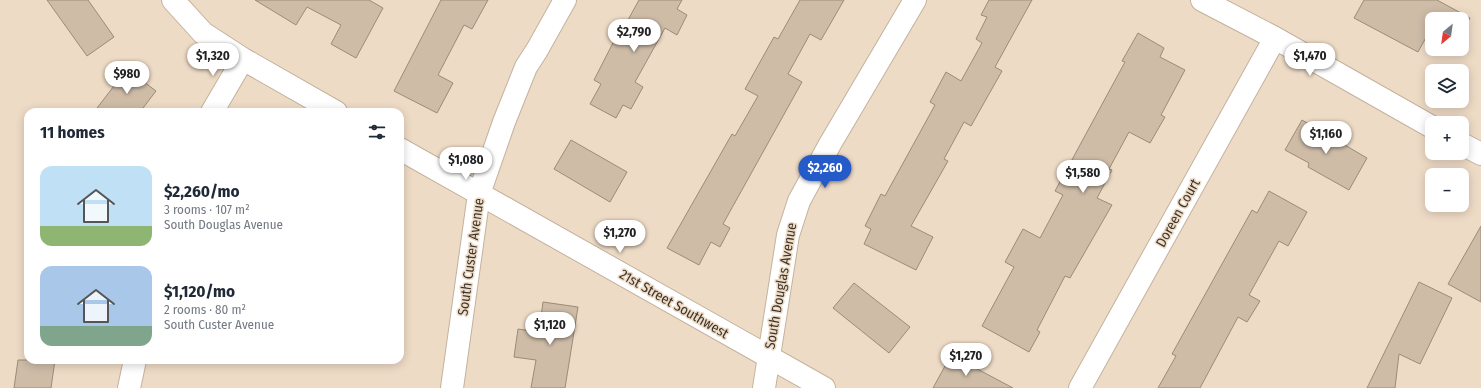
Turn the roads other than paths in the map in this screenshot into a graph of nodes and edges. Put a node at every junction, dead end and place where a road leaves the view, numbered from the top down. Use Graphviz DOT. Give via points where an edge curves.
graph roads {
  1 [pos="173,0"];
  2 [pos="565,0"];
  3 [pos="915,0"];
  4 [pos="1202,0"];
  5 [pos="1276,38"];
  6 [pos="243,59"];
  7 [pos="214,108"];
  8 [pos="329,108"];
  9 [pos="1425,123"];
  10 [pos="1469,148"];
  11 [pos="404,151"];
  12 [pos="1481,154"];
  13 [pos="479,194"];
  14 [pos="769,358"];
  15 [pos="134,364"];
  16 [pos="129,388"];
  17 [pos="452,388"];
  18 [pos="764,388"];
  19 [pos="824,388"];
  20 [pos="1080,388"];
  1 -- 6 [label="street" via="203,33"];
  2 -- 13 [label="street, South Custer Avenue" via="526,67"];
  3 -- 14 [label="street, South Douglas Avenue" via="799,201 788,235"];
  4 -- 5 [label="street"];
  5 -- 9 [label="street"];
  5 -- 20 [label="street, Doreen Court"];
  6 -- 7 [label="street"];
  6 -- 8 [label="street"];
  10 -- 12 [label="street"];
  11 -- 13 [label="street, 21st Street Southwest"];
  13 -- 14 [label="street, 21st Street Southwest"];
  13 -- 17 [label="street, South Custer Avenue"];
  14 -- 18 [label="street, South Douglas Avenue"];
  14 -- 19 [label="street, 21st Street Southwest"];
  15 -- 16 [label="street"];
}
